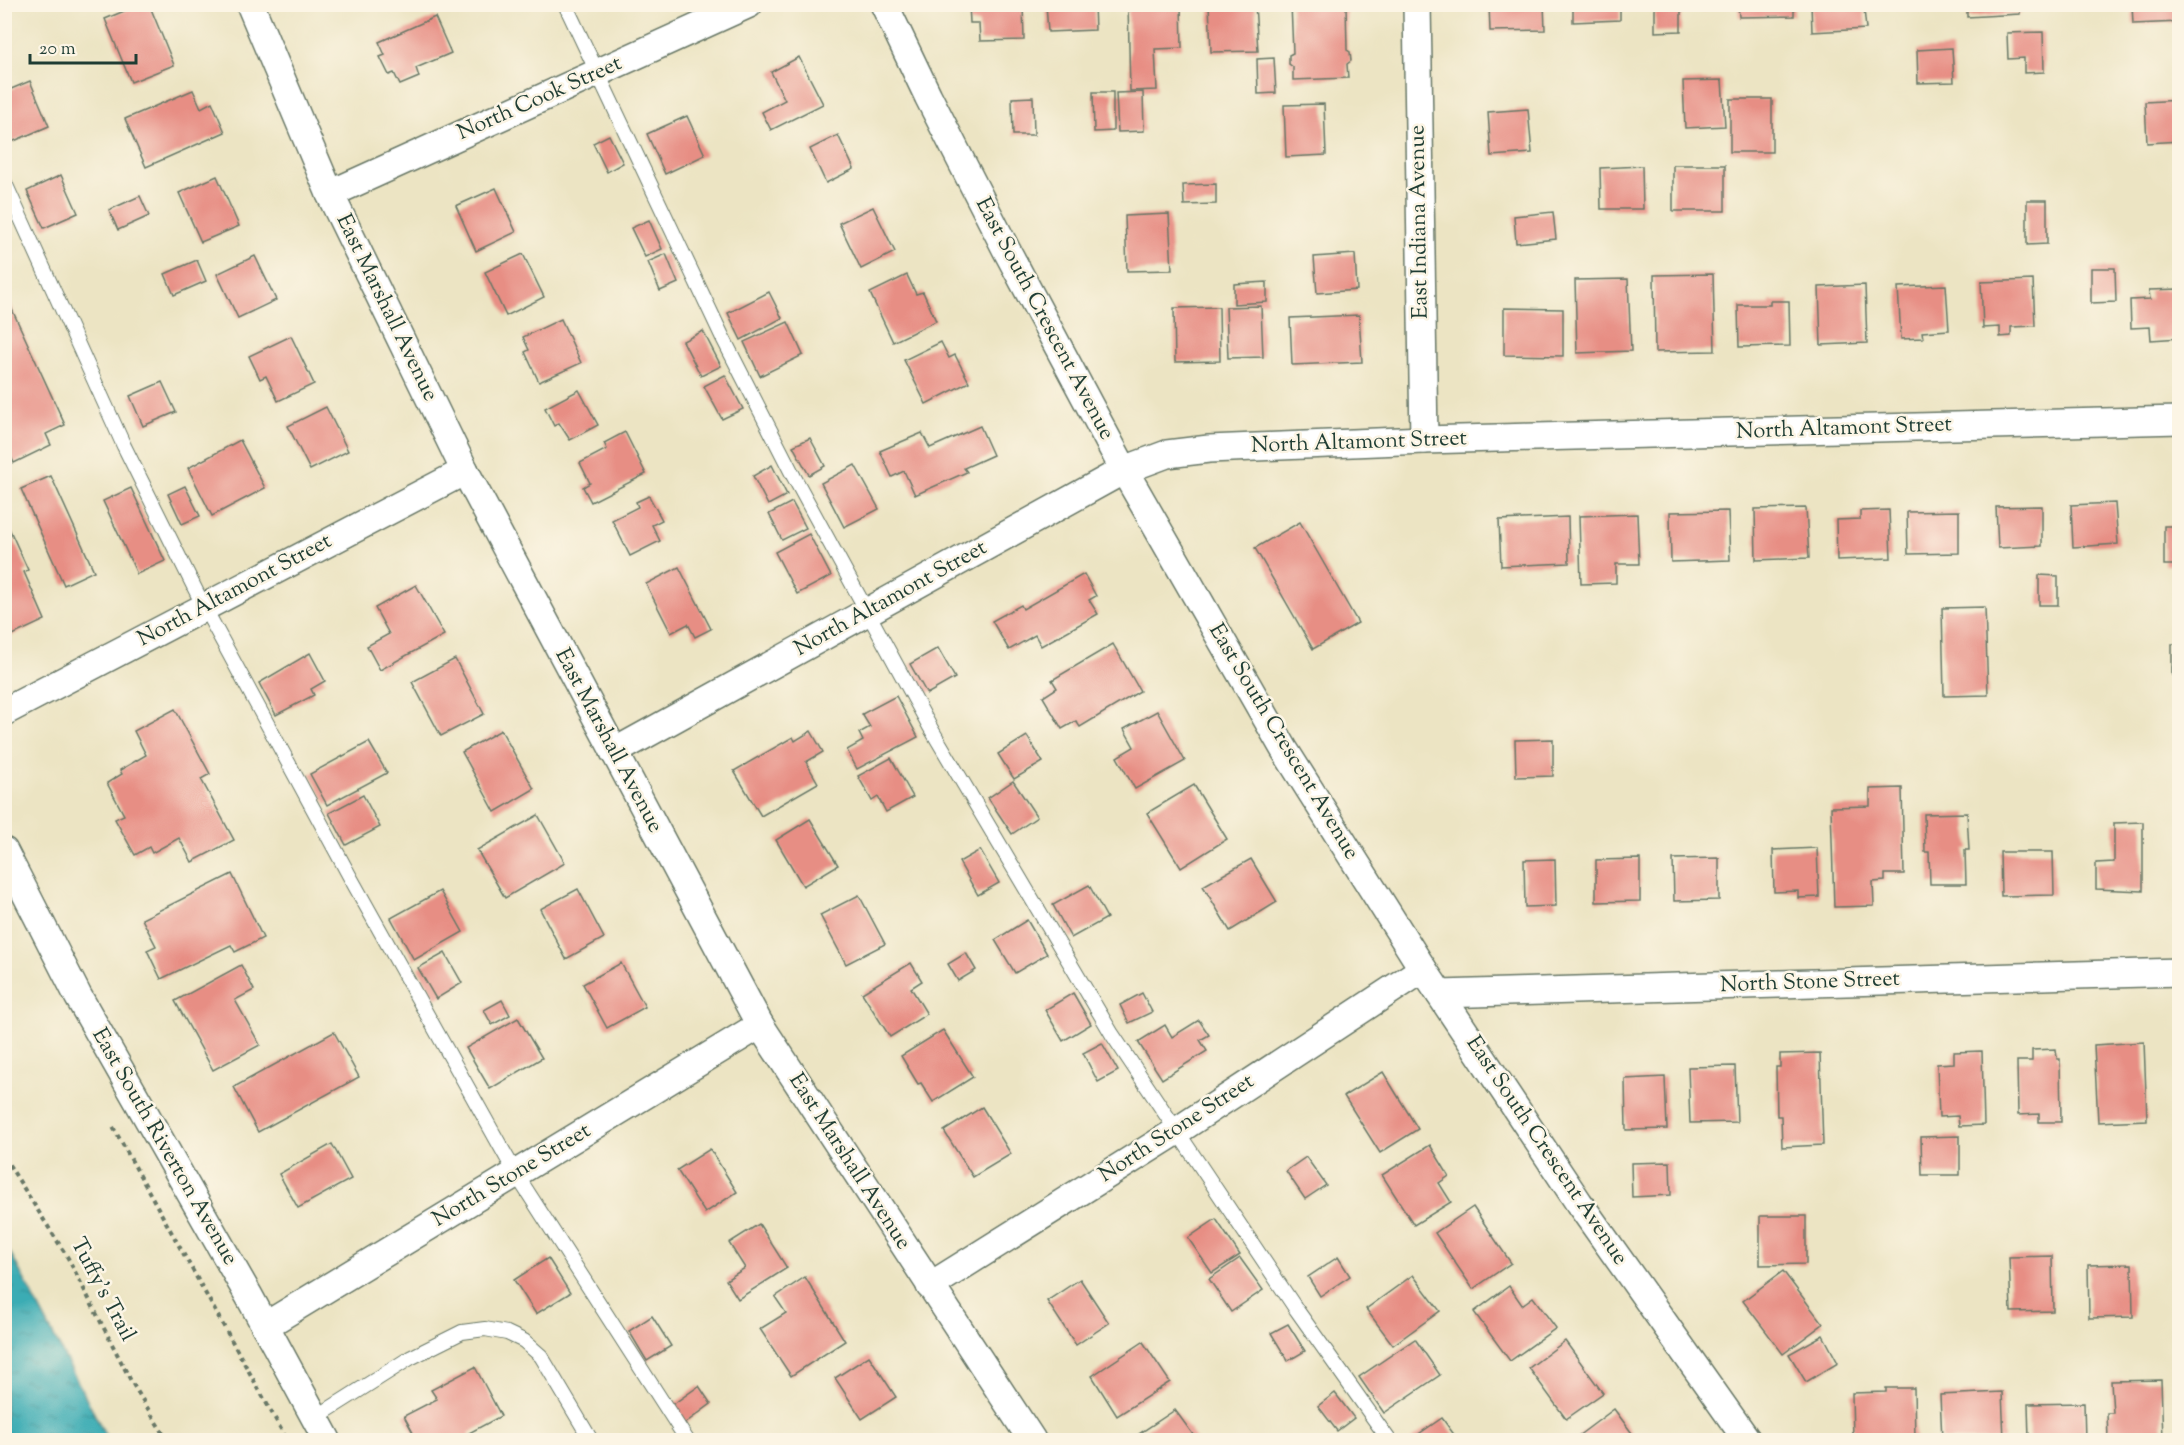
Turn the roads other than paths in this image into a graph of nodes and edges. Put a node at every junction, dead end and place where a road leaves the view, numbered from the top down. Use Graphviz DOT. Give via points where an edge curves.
graph roads {
  1 [pos="250,4"];
  2 [pos="565,4"];
  3 [pos="749,4"];
  4 [pos="884,4"];
  5 [pos="1417,4"];
  6 [pos="597,73"];
  7 [pos="4,181"];
  8 [pos="330,194"];
  9 [pos="2180,420"];
  10 [pos="1424,440"];
  11 [pos="1124,470"];
  12 [pos="465,471"];
  13 [pos="204,607"];
  14 [pos="869,611"];
  15 [pos="4,712"];
  16 [pos="614,753"];
  17 [pos="4,851"];
  18 [pos="1423,969"];
  19 [pos="2180,972"];
  20 [pos="1440,994"];
  21 [pos="760,1025"];
  22 [pos="1177,1131"];
  23 [pos="516,1174"];
  24 [pos="930,1286"];
  25 [pos="265,1326"];
  26 [pos="321,1429"];
  27 [pos="591,1440"];
  28 [pos="687,1440"];
  29 [pos="1032,1440"];
  30 [pos="1389,1440"];
  31 [pos="1747,1440"];
  1 -- 8 [label="street, East Marshall Avenue"];
  2 -- 6 [label="lane"];
  3 -- 6 [label="street, North Cook Street"];
  4 -- 11 [label="street, East South Crescent Avenue" via="1006,249"];
  5 -- 10 [label="street, East Indiana Avenue"];
  6 -- 8 [label="street, North Cook Street"];
  6 -- 14 [label="lane" via="722,336"];
  7 -- 13 [label="lane" via="124,446"];
  8 -- 12 [label="street, East Marshall Avenue"];
  9 -- 10 [label="street, North Altamont Street"];
  10 -- 11 [label="street, North Altamont Street" via="1209,449 1167,454"];
  11 -- 14 [label="street, North Altamont Street"];
  11 -- 18 [label="street, East South Crescent Avenue" via="1284,749"];
  12 -- 13 [label="street, North Altamont Street"];
  12 -- 16 [label="street, East Marshall Avenue"];
  13 -- 15 [label="street, North Altamont Street"];
  13 -- 23 [label="lane"];
  14 -- 16 [label="street, North Altamont Street"];
  14 -- 22 [label="lane" via="930,727 1020,880 1112,1034"];
  16 -- 21 [label="street, East Marshall Avenue"];
  17 -- 25 [label="street, East South Riverton Avenue" via="78,996"];
  18 -- 20 [label="street, East South Crescent Avenue"];
  18 -- 22 [label="street, North Stone Street"];
  19 -- 20 [label="street, North Stone Street"];
  20 -- 31 [label="street, East South Crescent Avenue" via="1579,1203"];
  21 -- 23 [label="street, North Stone Street"];
  21 -- 24 [label="street, East Marshall Avenue"];
  22 -- 24 [label="street, North Stone Street"];
  22 -- 30 [label="lane"];
  23 -- 25 [label="street, North Stone Street"];
  23 -- 28 [label="lane"];
  24 -- 29 [label="street, East Marshall Avenue"];
  25 -- 26 [label="street, East South Riverton Avenue"];
  26 -- 27 [label="lane" via="410,1358 462,1332 485,1329 524,1341 541,1356"];
}
